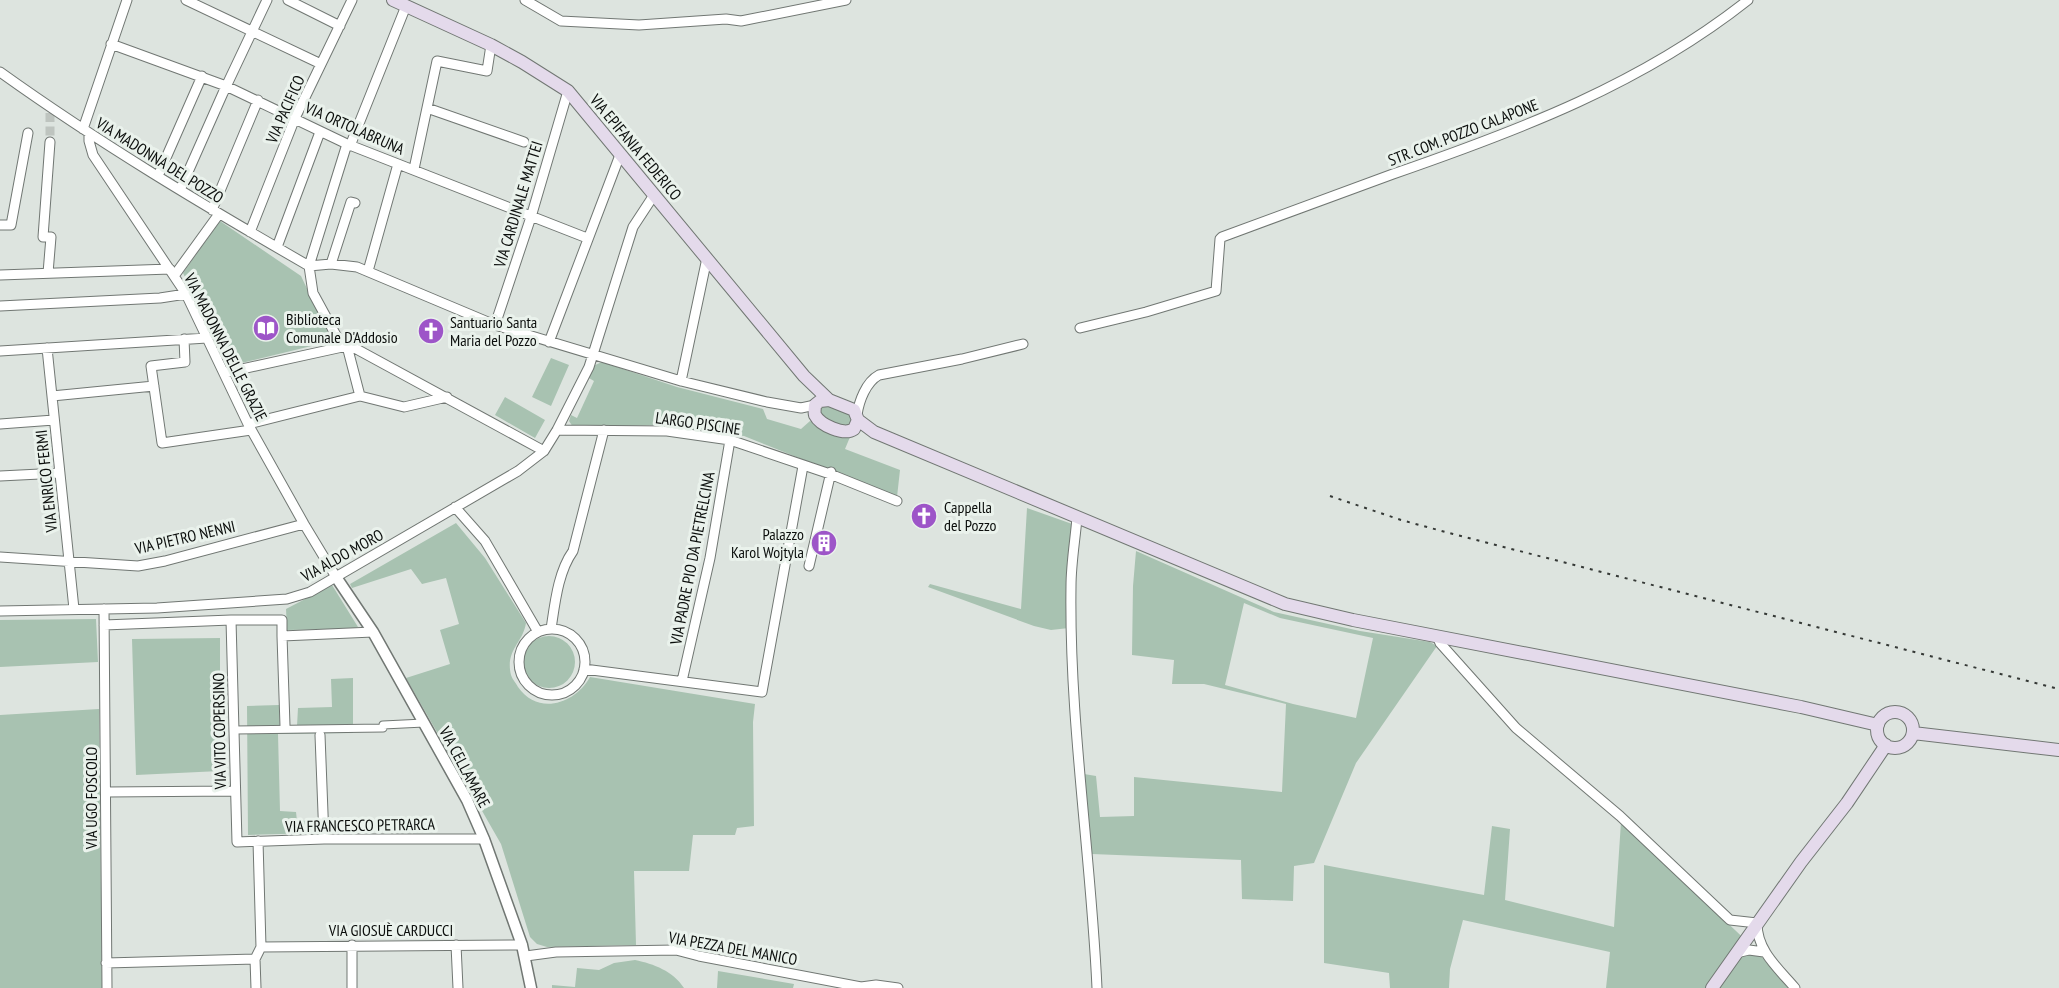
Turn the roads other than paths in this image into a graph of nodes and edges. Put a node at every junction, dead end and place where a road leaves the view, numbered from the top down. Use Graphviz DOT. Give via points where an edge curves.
graph roads {
  1 [pos="127,0"];
  2 [pos="186,0"];
  3 [pos="267,0"];
  4 [pos="288,0"];
  5 [pos="352,0"];
  6 [pos="393,0"];
  7 [pos="525,0"];
  8 [pos="846,0"];
  9 [pos="1748,0"];
  10 [pos="406,6"];
  11 [pos="340,26"];
  12 [pos="252,32"];
  13 [pos="111,44"];
  14 [pos="491,45"];
  15 [pos="321,64"];
  16 [pos="0,72"];
  17 [pos="202,76"];
  18 [pos="226,86"];
  19 [pos="568,92"];
  20 [pos="258,100"];
  21 [pos="427,108"];
  22 [pos="296,118"];
  23 [pos="86,131"];
  24 [pos="320,132"];
  25 [pos="28,133"];
  26 [pos="50,142"];
  27 [pos="524,142"];
  28 [pos="349,145"];
  29 [pos="620,154"];
  30 [pos="398,164"];
  31 [pos="414,169"];
  32 [pos="158,176"];
  33 [pos="180,190"];
  34 [pos="654,195"];
  35 [pos="355,203"];
  36 [pos="215,212"];
  37 [pos="531,217"];
  38 [pos="0,225"];
  39 [pos="250,232"];
  40 [pos="587,238"];
  41 [pos="277,247"];
  42 [pos="707,258"];
  43 [pos="332,264"];
  44 [pos="309,266"];
  45 [pos="368,271"];
  46 [pos="48,273"];
  47 [pos="172,273"];
  48 [pos="0,275"];
  49 [pos="186,294"];
  50 [pos="0,306"];
  51 [pos="495,325"];
  52 [pos="1080,328"];
  53 [pos="207,338"];
  54 [pos="184,339"];
  55 [pos="549,342"];
  56 [pos="1023,344"];
  57 [pos="347,346"];
  58 [pos="47,348"];
  59 [pos="0,351"];
  60 [pos="594,356"];
  61 [pos="224,373"];
  62 [pos="804,376"];
  63 [pos="681,381"];
  64 [pos="154,386"];
  65 [pos="867,387"];
  66 [pos="52,396"];
  67 [pos="360,396"];
  68 [pos="447,397"];
  69 [pos="829,400"];
  70 [pos="843,405"];
  71 [pos="816,409"];
  72 [pos="858,417"];
  73 [pos="54,420"];
  74 [pos="0,424"];
  75 [pos="250,427"];
  76 [pos="557,430"];
  77 [pos="604,430"];
  78 [pos="851,431"];
  79 [pos="730,440"];
  80 [pos="544,451"];
  81 [pos="920,451"];
  82 [pos="803,466"];
  83 [pos="60,473"];
  84 [pos="830,473"];
  85 [pos="0,476"];
  86 [pos="897,501"];
  87 [pos="455,507"];
  88 [pos="1077,518"];
  89 [pos="304,524"];
  90 [pos="0,557"];
  91 [pos="70,562"];
  92 [pos="809,566"];
  93 [pos="336,577"];
  94 [pos="74,609"];
  95 [pos="104,609"];
  96 [pos="0,610"];
  97 [pos="231,620"];
  98 [pos="104,625"];
  99 [pos="551,629"];
  100 [pos="373,632"];
  101 [pos="538,632"];
  102 [pos="282,636"];
  103 [pos="1437,636"];
  104 [pos="585,669"];
  105 [pos="682,681"];
  106 [pos="424,723"];
  107 [pos="1878,725"];
  108 [pos="285,726"];
  109 [pos="234,730"];
  110 [pos="1913,733"];
  111 [pos="320,735"];
  112 [pos="1886,746"];
  113 [pos="2059,750"];
  114 [pos="235,791"];
  115 [pos="106,792"];
  116 [pos="324,839"];
  117 [pos="484,839"];
  118 [pos="258,841"];
  119 [pos="237,842"];
  120 [pos="1757,923"];
  121 [pos="352,945"];
  122 [pos="456,945"];
  123 [pos="522,945"];
  124 [pos="261,947"];
  125 [pos="1764,952"];
  126 [pos="1736,953"];
  127 [pos="526,956"];
  128 [pos="255,958"];
  129 [pos="106,963"];
  130 [pos="107,988"];
  131 [pos="256,988"];
  132 [pos="352,988"];
  133 [pos="458,988"];
  134 [pos="531,988"];
  135 [pos="898,988"];
  136 [pos="1097,988"];
  137 [pos="1712,988"];
  138 [pos="1795,988"];
  1 -- 13 [label="street"];
  2 -- 12 [label="street"];
  3 -- 12 [label="street"];
  4 -- 11 [label="street"];
  5 -- 11 [label="street, VIA PACIFICO"];
  6 -- 10 [label="main road, VIA EPIFANIA FEDERICO"];
  7 -- 8 [label="street" via="561,21 639,25 741,21"];
  9 -- 52 [label="street, STR. COM. POZZO CALAPONE" via="1650,67 1582,102 1493,139 1222,237 1216,291"];
  10 -- 14 [label="main road, VIA EPIFANIA FEDERICO"];
  10 -- 28 [label="street"];
  11 -- 15 [label="street, VIA PACIFICO"];
  12 -- 15 [label="street"];
  12 -- 18 [label="street"];
  13 -- 17 [label="street, VIA ORTOLABRUNA"];
  13 -- 23 [label="street"];
  14 -- 19 [label="main road, VIA EPIFANIA FEDERICO"];
  14 -- 21 [label="street" via="486,71 437,61"];
  15 -- 22 [label="street, VIA PACIFICO"];
  16 -- 23 [label="street, VIA MADONNA DEL POZZO" via="51,111"];
  17 -- 18 [label="street, VIA ORTOLABRUNA"];
  17 -- 32 [label="street"];
  18 -- 20 [label="street, VIA ORTOLABRUNA"];
  18 -- 33 [label="street"];
  19 -- 29 [label="main road, VIA EPIFANIA FEDERICO"];
  19 -- 37 [label="street, VIA CARDINALE MATTEI"];
  20 -- 22 [label="street, VIA ORTOLABRUNA"];
  20 -- 36 [label="street"];
  21 -- 27 [label="street"];
  21 -- 31 [label="street"];
  22 -- 24 [label="street, VIA ORTOLABRUNA"];
  22 -- 39 [label="street, VIA PACIFICO"];
  23 -- 32 [label="street, VIA MADONNA DEL POZZO"];
  23 -- 47 [label="street, VIA MADONNA DELLE GRAZIE" via="93,154"];
  24 -- 28 [label="street, VIA ORTOLABRUNA"];
  24 -- 41 [label="street"];
  25 -- 38 [label="street" via="11,225"];
  26 -- 46 [label="street" via="43,237 51,237"];
  28 -- 30 [label="street, VIA ORTOLABRUNA"];
  28 -- 44 [label="street"];
  29 -- 34 [label="main road, VIA EPIFANIA FEDERICO"];
  29 -- 40 [label="street"];
  30 -- 31 [label="street, VIA ORTOLABRUNA"];
  30 -- 45 [label="street"];
  31 -- 37 [label="street, VIA ORTOLABRUNA"];
  32 -- 33 [label="street, VIA MADONNA DEL POZZO"];
  33 -- 36 [label="street, VIA MADONNA DEL POZZO"];
  34 -- 42 [label="main road, VIA EPIFANIA FEDERICO"];
  34 -- 60 [label="street, VIA ALDO MORO" via="633,227"];
  35 -- 43 [label="street" via="351,202"];
  36 -- 39 [label="street, VIA MADONNA DEL POZZO"];
  36 -- 47 [label="street"];
  37 -- 40 [label="street, VIA ORTOLABRUNA"];
  37 -- 51 [label="street, VIA CARDINALE MATTEI"];
  39 -- 41 [label="street, VIA MADONNA DEL POZZO"];
  40 -- 55 [label="street"];
  41 -- 44 [label="street, VIA MADONNA DEL POZZO"];
  42 -- 62 [label="main road, VIA EPIFANIA FEDERICO"];
  42 -- 63 [label="street"];
  43 -- 44 [label="street"];
  43 -- 45 [label="street"];
  44 -- 57 [label="street" via="313,293 338,339"];
  45 -- 51 [label="street"];
  46 -- 47 [label="street"];
  46 -- 48 [label="street"];
  47 -- 49 [label="street, VIA MADONNA DELLE GRAZIE"];
  49 -- 50 [label="street"];
  49 -- 53 [label="street, VIA MADONNA DELLE GRAZIE"];
  51 -- 55 [label="street"];
  53 -- 54 [label="street"];
  53 -- 61 [label="street, VIA MADONNA DELLE GRAZIE"];
  54 -- 58 [label="street"];
  54 -- 64 [label="street" via="185,362 151,366"];
  55 -- 60 [label="street"];
  56 -- 65 [label="street" via="879,375"];
  57 -- 61 [label="street"];
  57 -- 67 [label="street"];
  57 -- 68 [label="street"];
  58 -- 59 [label="street"];
  58 -- 66 [label="street, VIA ENRICO FERMI"];
  60 -- 63 [label="street"];
  60 -- 76 [label="street, VIA ALDO MORO"];
  61 -- 75 [label="street, VIA MADONNA DELLE GRAZIE"];
  62 -- 69 [label="main road, VIA EPIFANIA FEDERICO"];
  62 -- 71 [label="main road, VIA EPIFANIA FEDERICO"];
  63 -- 71 [label="street" via="766,402"];
  64 -- 66 [label="street"];
  64 -- 75 [label="street" via="162,443"];
  65 -- 70 [label="street"];
  65 -- 72 [label="street" via="858,406"];
  66 -- 73 [label="street, VIA ENRICO FERMI"];
  67 -- 68 [label="street" via="404,407"];
  67 -- 75 [label="street"];
  68 -- 80 [label="street"];
  69 -- 70 [label="main road"];
  69 -- 71 [label="main road"];
  70 -- 72 [label="main road"];
  71 -- 78 [label="main road" via="838,431"];
  72 -- 78 [label="main road"];
  72 -- 81 [label="main road" via="874,432"];
  73 -- 74 [label="street"];
  73 -- 83 [label="street, VIA ENRICO FERMI"];
  75 -- 89 [label="street, VIA MADONNA DELLE GRAZIE"];
  76 -- 77 [label="street, LARGO PISCINE"];
  76 -- 80 [label="street, VIA ALDO MORO"];
  77 -- 79 [label="street, LARGO PISCINE" via="667,431"];
  77 -- 99 [label="street" via="573,551 563,572"];
  78 -- 81 [label="main road"];
  79 -- 82 [label="street, LARGO PISCINE"];
  79 -- 105 [label="street, VIA PADRE PIO DA PIETRELCINA" via="710,558"];
  80 -- 87 [label="street, VIA ALDO MORO" via="518,471"];
  81 -- 88 [label="main road"];
  82 -- 84 [label="street, LARGO PISCINE"];
  82 -- 105 [label="street" via="762,692"];
  83 -- 85 [label="street"];
  83 -- 91 [label="street, VIA ENRICO FERMI"];
  84 -- 86 [label="street, LARGO PISCINE"];
  84 -- 92 [label="street"];
  87 -- 93 [label="street, VIA ALDO MORO"];
  87 -- 101 [label="street" via="485,541"];
  88 -- 103 [label="main road" via="1285,604"];
  88 -- 136 [label="street" via="1071,584 1072,658"];
  89 -- 91 [label="street, VIA PIETRO NENNI" via="138,566"];
  89 -- 93 [label="street, VIA MADONNA DELLE GRAZIE"];
  90 -- 91 [label="street, VIA PIETRO NENNI"];
  91 -- 94 [label="street, VIA ENRICO FERMI"];
  93 -- 95 [label="street, VIA ALDO MORO" via="310,592 287,599"];
  93 -- 100 [label="street, VIA CELLAMARE"];
  94 -- 95 [label="street, VIA ALDO MORO"];
  94 -- 96 [label="street, VIA ALDO MORO"];
  95 -- 98 [label="street, VIA UGO FOSCOLO"];
  97 -- 98 [label="street"];
  97 -- 102 [label="street" via="282,620"];
  97 -- 109 [label="street, VIA VITO COPERSINO"];
  98 -- 115 [label="street, VIA UGO FOSCOLO"];
  99 -- 101 [label="street"];
  99 -- 104 [label="street" via="570,634 578,641"];
  100 -- 102 [label="street"];
  100 -- 106 [label="street, VIA CELLAMARE"];
  101 -- 104 [label="street" via="528,638 518,658 523,680 531,688 541,694 563,694 573,688"];
  102 -- 108 [label="street"];
  103 -- 107 [label="main road"];
  103 -- 120 [label="street" via="1516,728 1620,816 1730,920"];
  104 -- 105 [label="street"];
  106 -- 109 [label="street" via="383,728"];
  106 -- 117 [label="street, VIA CELLAMARE"];
  107 -- 110 [label="main road" via="1886,714 1899,712 1910,720"];
  107 -- 112 [label="main road" via="1879,739"];
  109 -- 114 [label="street, VIA VITO COPERSINO"];
  110 -- 112 [label="main road" via="1903,747"];
  110 -- 113 [label="main road"];
  111 -- 116 [label="street"];
  112 -- 120 [label="main road"];
  114 -- 115 [label="street"];
  114 -- 119 [label="street, VIA VITO COPERSINO"];
  115 -- 129 [label="street, VIA UGO FOSCOLO"];
  116 -- 117 [label="street, VIA FRANCESCO PETRARCA"];
  116 -- 118 [label="street, VIA FRANCESCO PETRARCA"];
  117 -- 123 [label="street, VIA CELLAMARE"];
  118 -- 119 [label="street, VIA FRANCESCO PETRARCA"];
  118 -- 124 [label="street"];
  120 -- 125 [label="street" via="1758,941"];
  120 -- 126 [label="main road"];
  121 -- 122 [label="street, VIA GIOSUÈ CARDUCCI"];
  121 -- 124 [label="street, VIA GIOSUÈ CARDUCCI"];
  121 -- 132 [label="street"];
  122 -- 123 [label="street, VIA GIOSUÈ CARDUCCI"];
  122 -- 133 [label="street"];
  123 -- 127 [label="street, VIA CELLAMARE"];
  124 -- 128 [label="street"];
  125 -- 126 [label="street"];
  125 -- 138 [label="street"];
  126 -- 137 [label="main road"];
  127 -- 134 [label="street, VIA CELLAMARE"];
  127 -- 135 [label="street, VIA PEZZA DEL MANICO" via="676,950 861,987"];
  128 -- 129 [label="street"];
  128 -- 131 [label="street"];
  129 -- 130 [label="street, VIA UGO FOSCOLO"];
}
